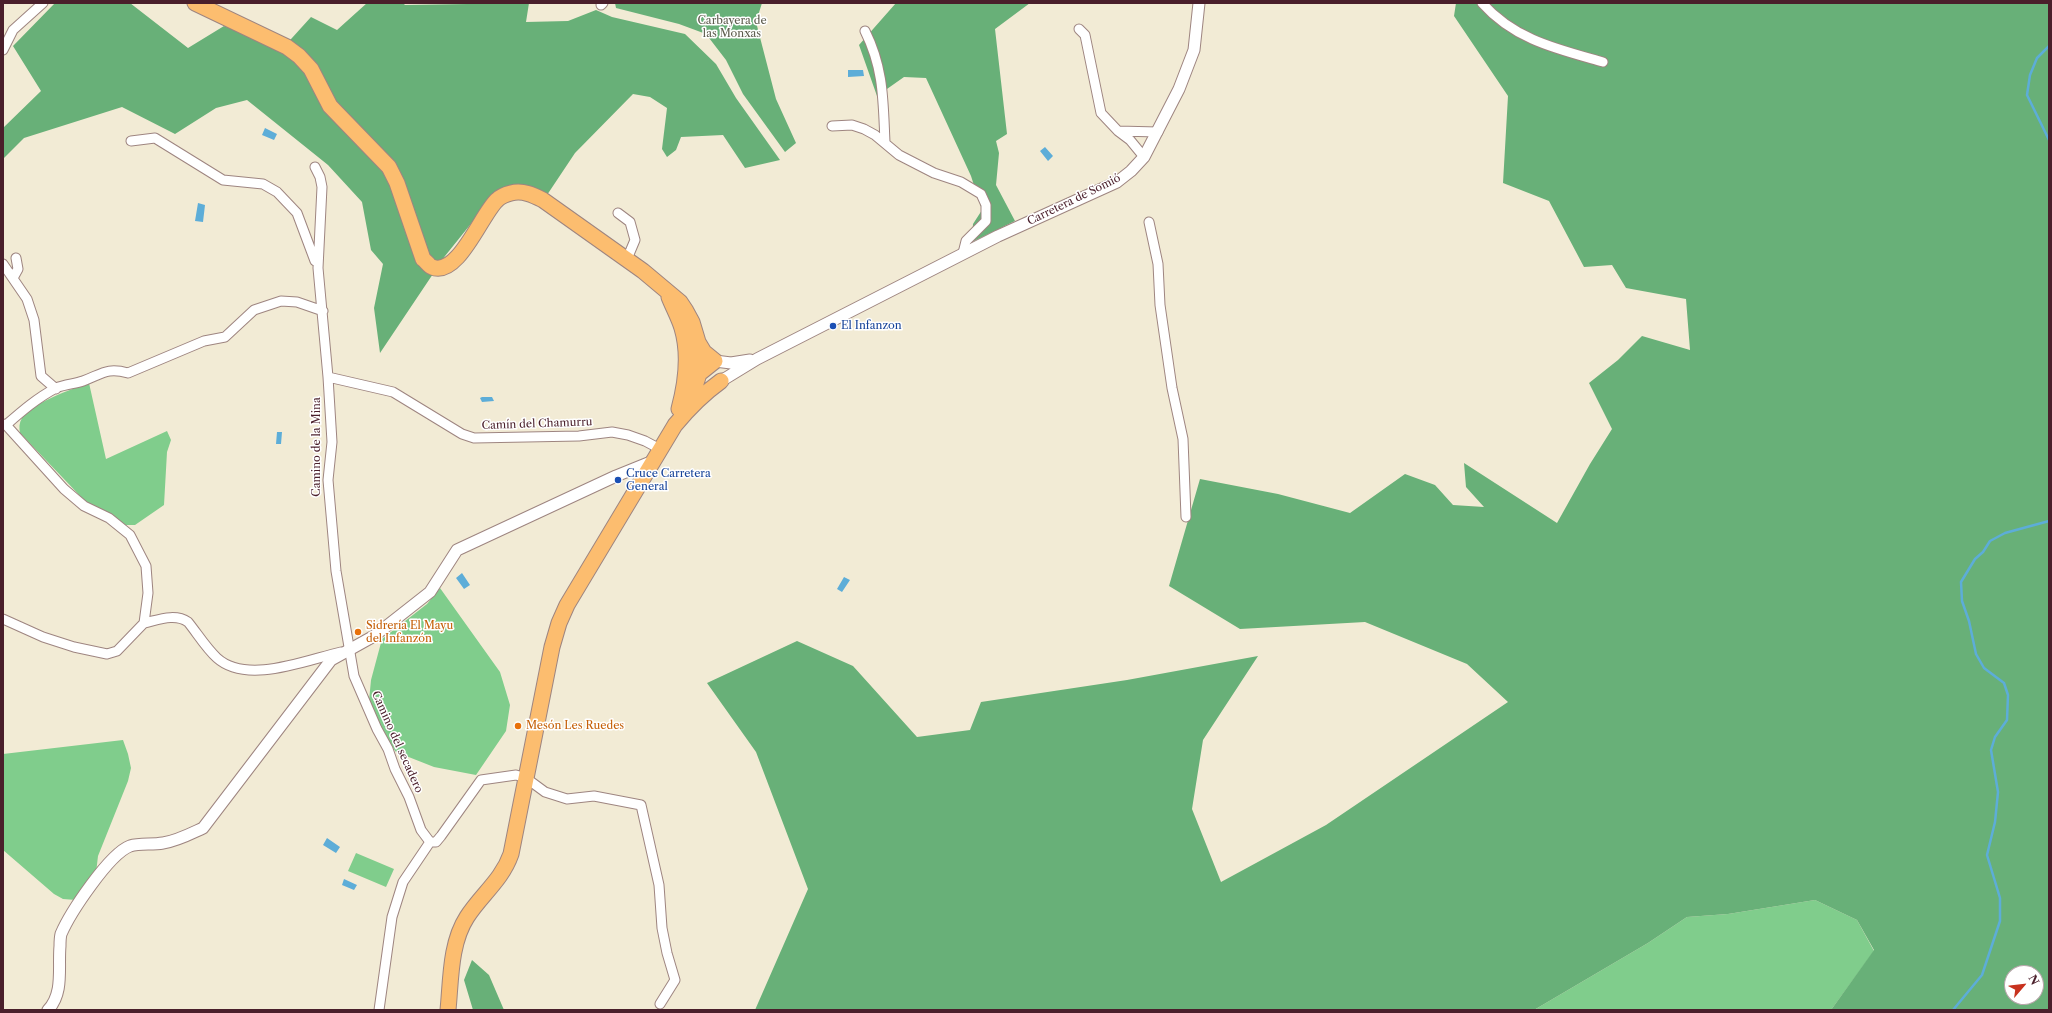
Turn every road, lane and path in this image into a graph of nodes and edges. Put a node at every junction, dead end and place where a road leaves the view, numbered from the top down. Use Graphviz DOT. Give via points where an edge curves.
graph roads {
  1 [pos="43,3"];
  2 [pos="195,3"];
  3 [pos="1199,3"];
  4 [pos="1482,3"];
  5 [pos="1079,29"];
  6 [pos="865,32"];
  7 [pos="3,50"];
  8 [pos="1602,62"];
  9 [pos="832,126"];
  10 [pos="1118,131"];
  11 [pos="1158,132"];
  12 [pos="132,141"];
  13 [pos="885,142"];
  14 [pos="1144,156"];
  15 [pos="315,167"];
  16 [pos="618,213"];
  17 [pos="1149,222"];
  18 [pos="963,253"];
  19 [pos="16,258"];
  20 [pos="627,259"];
  21 [pos="3,264"];
  22 [pos="318,268"];
  23 [pos="13,278"];
  24 [pos="666,291"];
  25 [pos="324,311"];
  26 [pos="682,328"];
  27 [pos="698,342"];
  28 [pos="757,359"];
  29 [pos="715,362"];
  30 [pos="700,371"];
  31 [pos="328,377"];
  32 [pos="721,381"];
  33 [pos="56,388"];
  34 [pos="685,388"];
  35 [pos="688,408"];
  36 [pos="4,425"];
  37 [pos="675,425"];
  38 [pos="657,455"];
  39 [pos="1186,517"];
  40 [pos="3,619"];
  41 [pos="144,623"];
  42 [pos="350,650"];
  43 [pos="526,778"];
  44 [pos="430,842"];
  45 [pos="660,1004"];
  46 [pos="48,1010"];
  47 [pos="379,1010"];
  48 [pos="448,1010"];
  1 -- 7 [label="street" via="13,30"];
  2 -- 20 [label="highway" via="287,47 311,69 330,106 389,167 423,259 432,267 443,268 452,262 497,200 510,193 519,192 544,200"];
  3 -- 11 [label="street, Carretera de Somió" via="1194,50"];
  4 -- 8 [label="street" via="1497,20 1525,36 1542,44"];
  5 -- 10 [label="street" via="1085,35 1101,113"];
  6 -- 13 [label="street" via="874,50 881,77"];
  9 -- 13 [label="street" via="852,125"];
  10 -- 11 [label="street"];
  10 -- 14 [label="street"];
  11 -- 14 [label="street, Carretera de Somió"];
  12 -- 22 [label="street" via="155,138 223,180 263,184 277,192 297,213"];
  13 -- 18 [label="street" via="899,155 934,173 961,182 981,194 986,205 986,221 966,241"];
  14 -- 18 [label="street, Carretera de Somió" via="1117,182"];
  15 -- 22 [label="street" via="322,188"];
  16 -- 20 [label="street" via="630,222 636,240"];
  17 -- 39 [label="street" via="1158,264 1160,305 1172,388 1183,439"];
  18 -- 28 [label="street, Carretera de Somió"];
  19 -- 23 [label="street" via="18,269"];
  20 -- 24 [label="highway"];
  21 -- 23 [label="street"];
  22 -- 25 [label="street, Camino de la Mina"];
  23 -- 33 [label="street" via="27,299 34,320 41,376"];
  24 -- 26 [label="highway"];
  24 -- 27 [label="highway" via="686,310"];
  25 -- 31 [label="street, Camino de la Mina"];
  25 -- 33 [label="street" via="297,302 281,301 254,310 225,337 204,341 128,373 115,369 99,372 84,381"];
  26 -- 30 [label="highway" via="692,361"];
  26 -- 34 [label="highway" via="687,366"];
  27 -- 29 [label="highway"];
  27 -- 30 [label="highway"];
  28 -- 29 [label="street" via="731,363"];
  28 -- 32 [label="street"];
  29 -- 30 [label="highway"];
  30 -- 32 [label="highway"];
  30 -- 34 [label="highway"];
  30 -- 35 [label="highway"];
  31 -- 38 [label="street, Camín del Chamurru" via="393,392 462,434 474,438 579,436 612,432 628,434 645,441"];
  31 -- 42 [label="street, Camino de la Mina" via="332,442 328,480 336,571"];
  32 -- 35 [label="highway"];
  33 -- 36 [label="street" via="30,404"];
  34 -- 37 [label="highway"];
  35 -- 37 [label="highway"];
  36 -- 41 [label="street" via="64,489 84,506 109,518 130,535 146,566 148,593"];
  37 -- 38 [label="highway"];
  38 -- 42 [label="street" via="457,550 430,592 388,626"];
  38 -- 43 [label="highway" via="567,605 559,624 552,647"];
  40 -- 41 [label="street" via="43,637 107,654 117,650"];
  41 -- 42 [label="street" via="182,618 217,658 233,668 255,672"];
  42 -- 44 [label="street, Camino del secadero" via="354,676 367,708 388,748 421,830"];
  42 -- 46 [label="street" via="331,660 323,669 203,828 164,843 130,846 120,852 100,873 61,935 59,987 55,1002"];
  43 -- 44 [label="street" via="516,775 481,780 441,836 436,842"];
  43 -- 45 [label="street" via="545,792 567,799 594,796 641,805 659,885 663,934 675,980"];
  43 -- 48 [label="highway" via="507,866 502,876 467,916 460,930"];
  44 -- 47 [label="street" via="403,882 393,911"];
}
